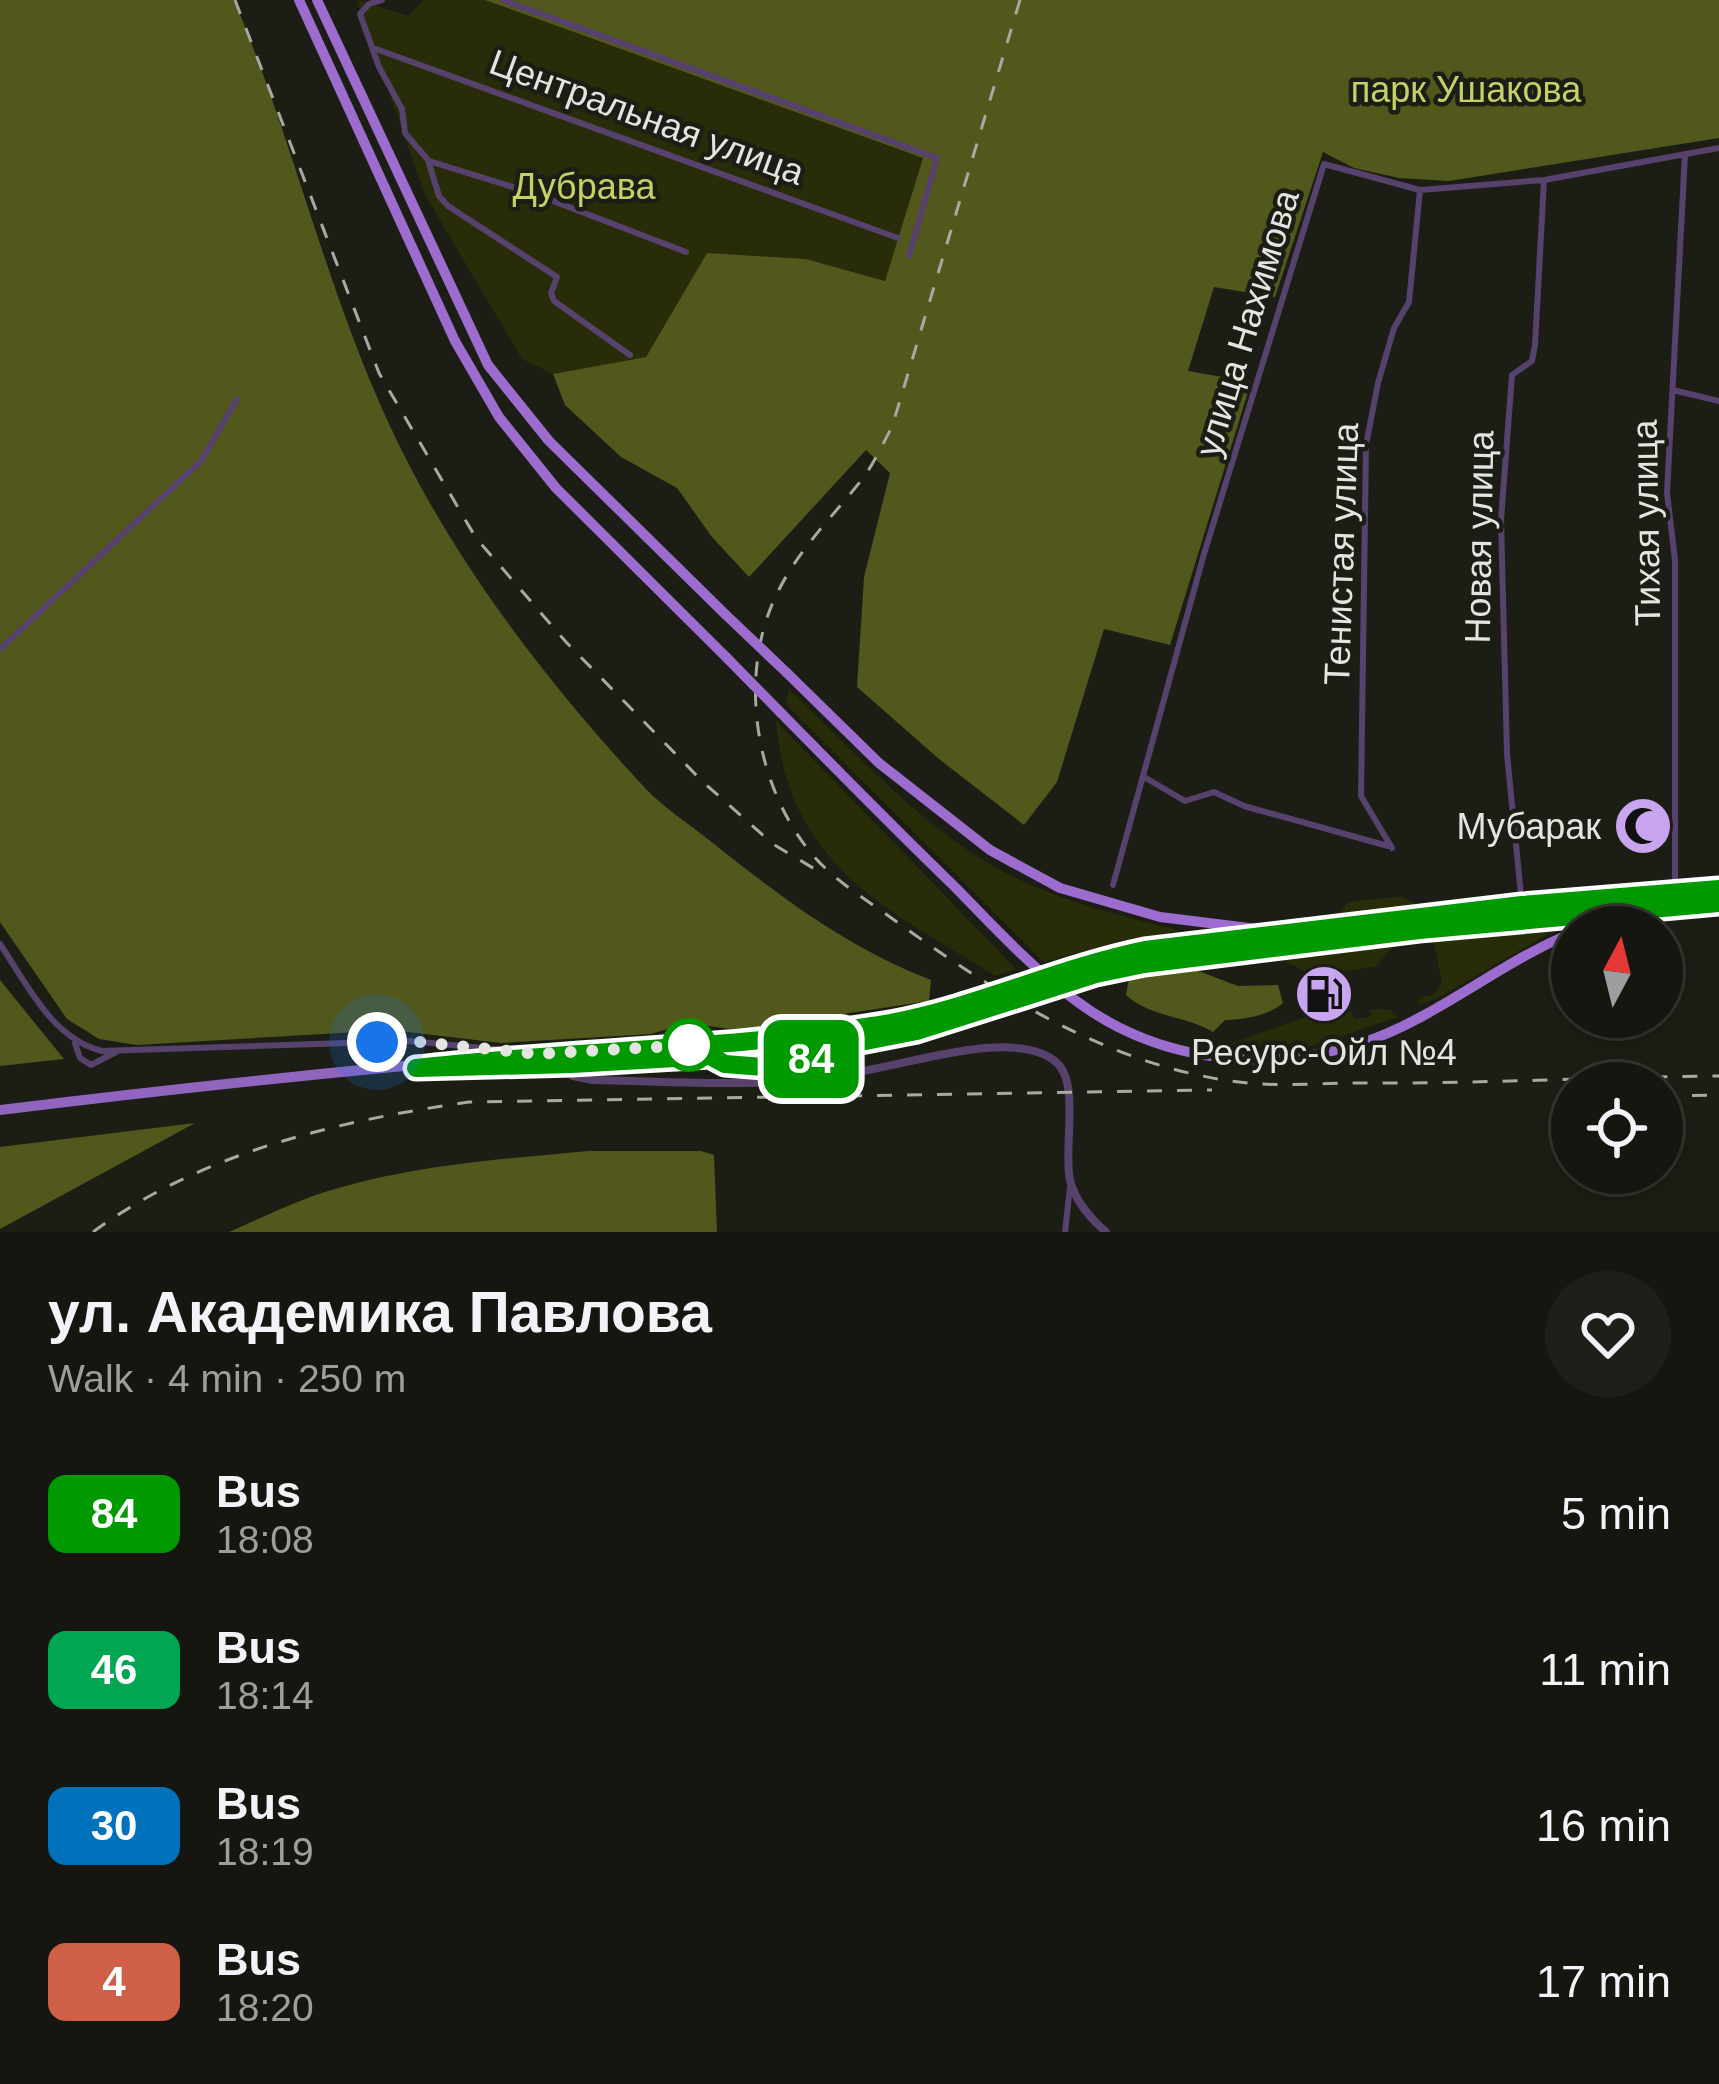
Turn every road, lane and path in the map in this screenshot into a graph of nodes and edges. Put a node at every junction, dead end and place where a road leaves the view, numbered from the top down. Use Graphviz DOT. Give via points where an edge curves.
graph roads {
  1 [pos="298,0"];
  2 [pos="317,0"];
  3 [pos="382,0"];
  4 [pos="503,0"];
  5 [pos="376,49"];
  6 [pos="1719,148"];
  7 [pos="1685,154"];
  8 [pos="428,160"];
  9 [pos="1544,180"];
  10 [pos="1420,190"];
  11 [pos="898,238"];
  12 [pos="686,252"];
  13 [pos="909,256"];
  14 [pos="630,356"];
  15 [pos="1673,390"];
  16 [pos="237,399"];
  17 [pos="1719,400"];
  18 [pos="0,649"];
  19 [pos="1144,777"];
  20 [pos="1113,885"];
  21 [pos="1719,889"];
  22 [pos="1675,899"];
  23 [pos="1719,903"];
  24 [pos="1522,905"];
  25 [pos="1653,906"];
  26 [pos="1282,932"];
  27 [pos="0,944"];
  28 [pos="1551,945"];
  29 [pos="1094,968"];
  30 [pos="74,1040"];
  31 [pos="457,1045"];
  32 [pos="116,1052"];
  33 [pos="538,1054"];
  34 [pos="572,1058"];
  35 [pos="449,1064"];
  36 [pos="416,1068"];
  37 [pos="0,1110"];
  38 [pos="1070,1184"];
  39 [pos="1065,1232"];
  40 [pos="1106,1232"];
  1 -- 28 [label="highway, bridge" via="455,340 499,417 556,488 1075,1000 1189,1053 1275,1060 1361,1043"];
  2 -- 26 [label="highway, bridge" via="488,365 549,441 879,763 1028,873 1094,901"];
  3 -- 5 [label="street" via="360,14"];
  4 -- 13 [label="street" via="937,158"];
  5 -- 8 [label="street" via="405,134"];
  5 -- 11 [label="street, Центральная улица"];
  6 -- 7 [label="street, улица Нахимова"];
  7 -- 9 [label="street, улица Нахимова"];
  7 -- 15 [label="street, Тихая улица"];
  8 -- 12 [label="street"];
  8 -- 14 [label="street" via="448,206 557,277 554,301"];
  9 -- 10 [label="street, улица Нахимова"];
  9 -- 24 [label="street, Новая улица" via="1535,345 1532,361 1512,375 1501,520 1507,754"];
  10 -- 19 [label="street, улица Нахимова" via="1324,164"];
  10 -- 19 [label="street, Тенистая улица" via="1409,302 1394,328 1366,445 1361,796 1392,848 1214,793 1185,801"];
  15 -- 17 [label="street"];
  15 -- 22 [label="street, Тихая улица" via="1667,493 1675,560"];
  16 -- 18 [label="street" via="201,461"];
  19 -- 20 [label="street, улица Нахимова"];
  21 -- 22 [label="highway"];
  22 -- 23 [label="highway"];
  22 -- 24 [label="highway"];
  22 -- 25 [label="highway"];
  22 -- 29 [label="main road"];
  24 -- 26 [label="highway"];
  26 -- 29 [label="main road" via="1145,950"];
  27 -- 30 [label="street"];
  29 -- 34 [label="main road, bridge" via="840,1046"];
  30 -- 32 [label="street"];
  30 -- 32 [label="street" via="84,1063"];
  31 -- 32 [label="street"];
  31 -- 33 [label="street"];
  31 -- 35 [label="street" via="459,1058"];
  33 -- 34 [label="main road"];
  33 -- 35 [label="main road"];
  34 -- 36 [label="main road"];
  34 -- 38 [label="street" via="573,1076 592,1080 784,1081 966,1050 1032,1051 1055,1060 1067,1079"];
  35 -- 36 [label="main road"];
  36 -- 37 [label="main road"];
  38 -- 39 [label="street"];
  38 -- 40 [label="street"];
}
